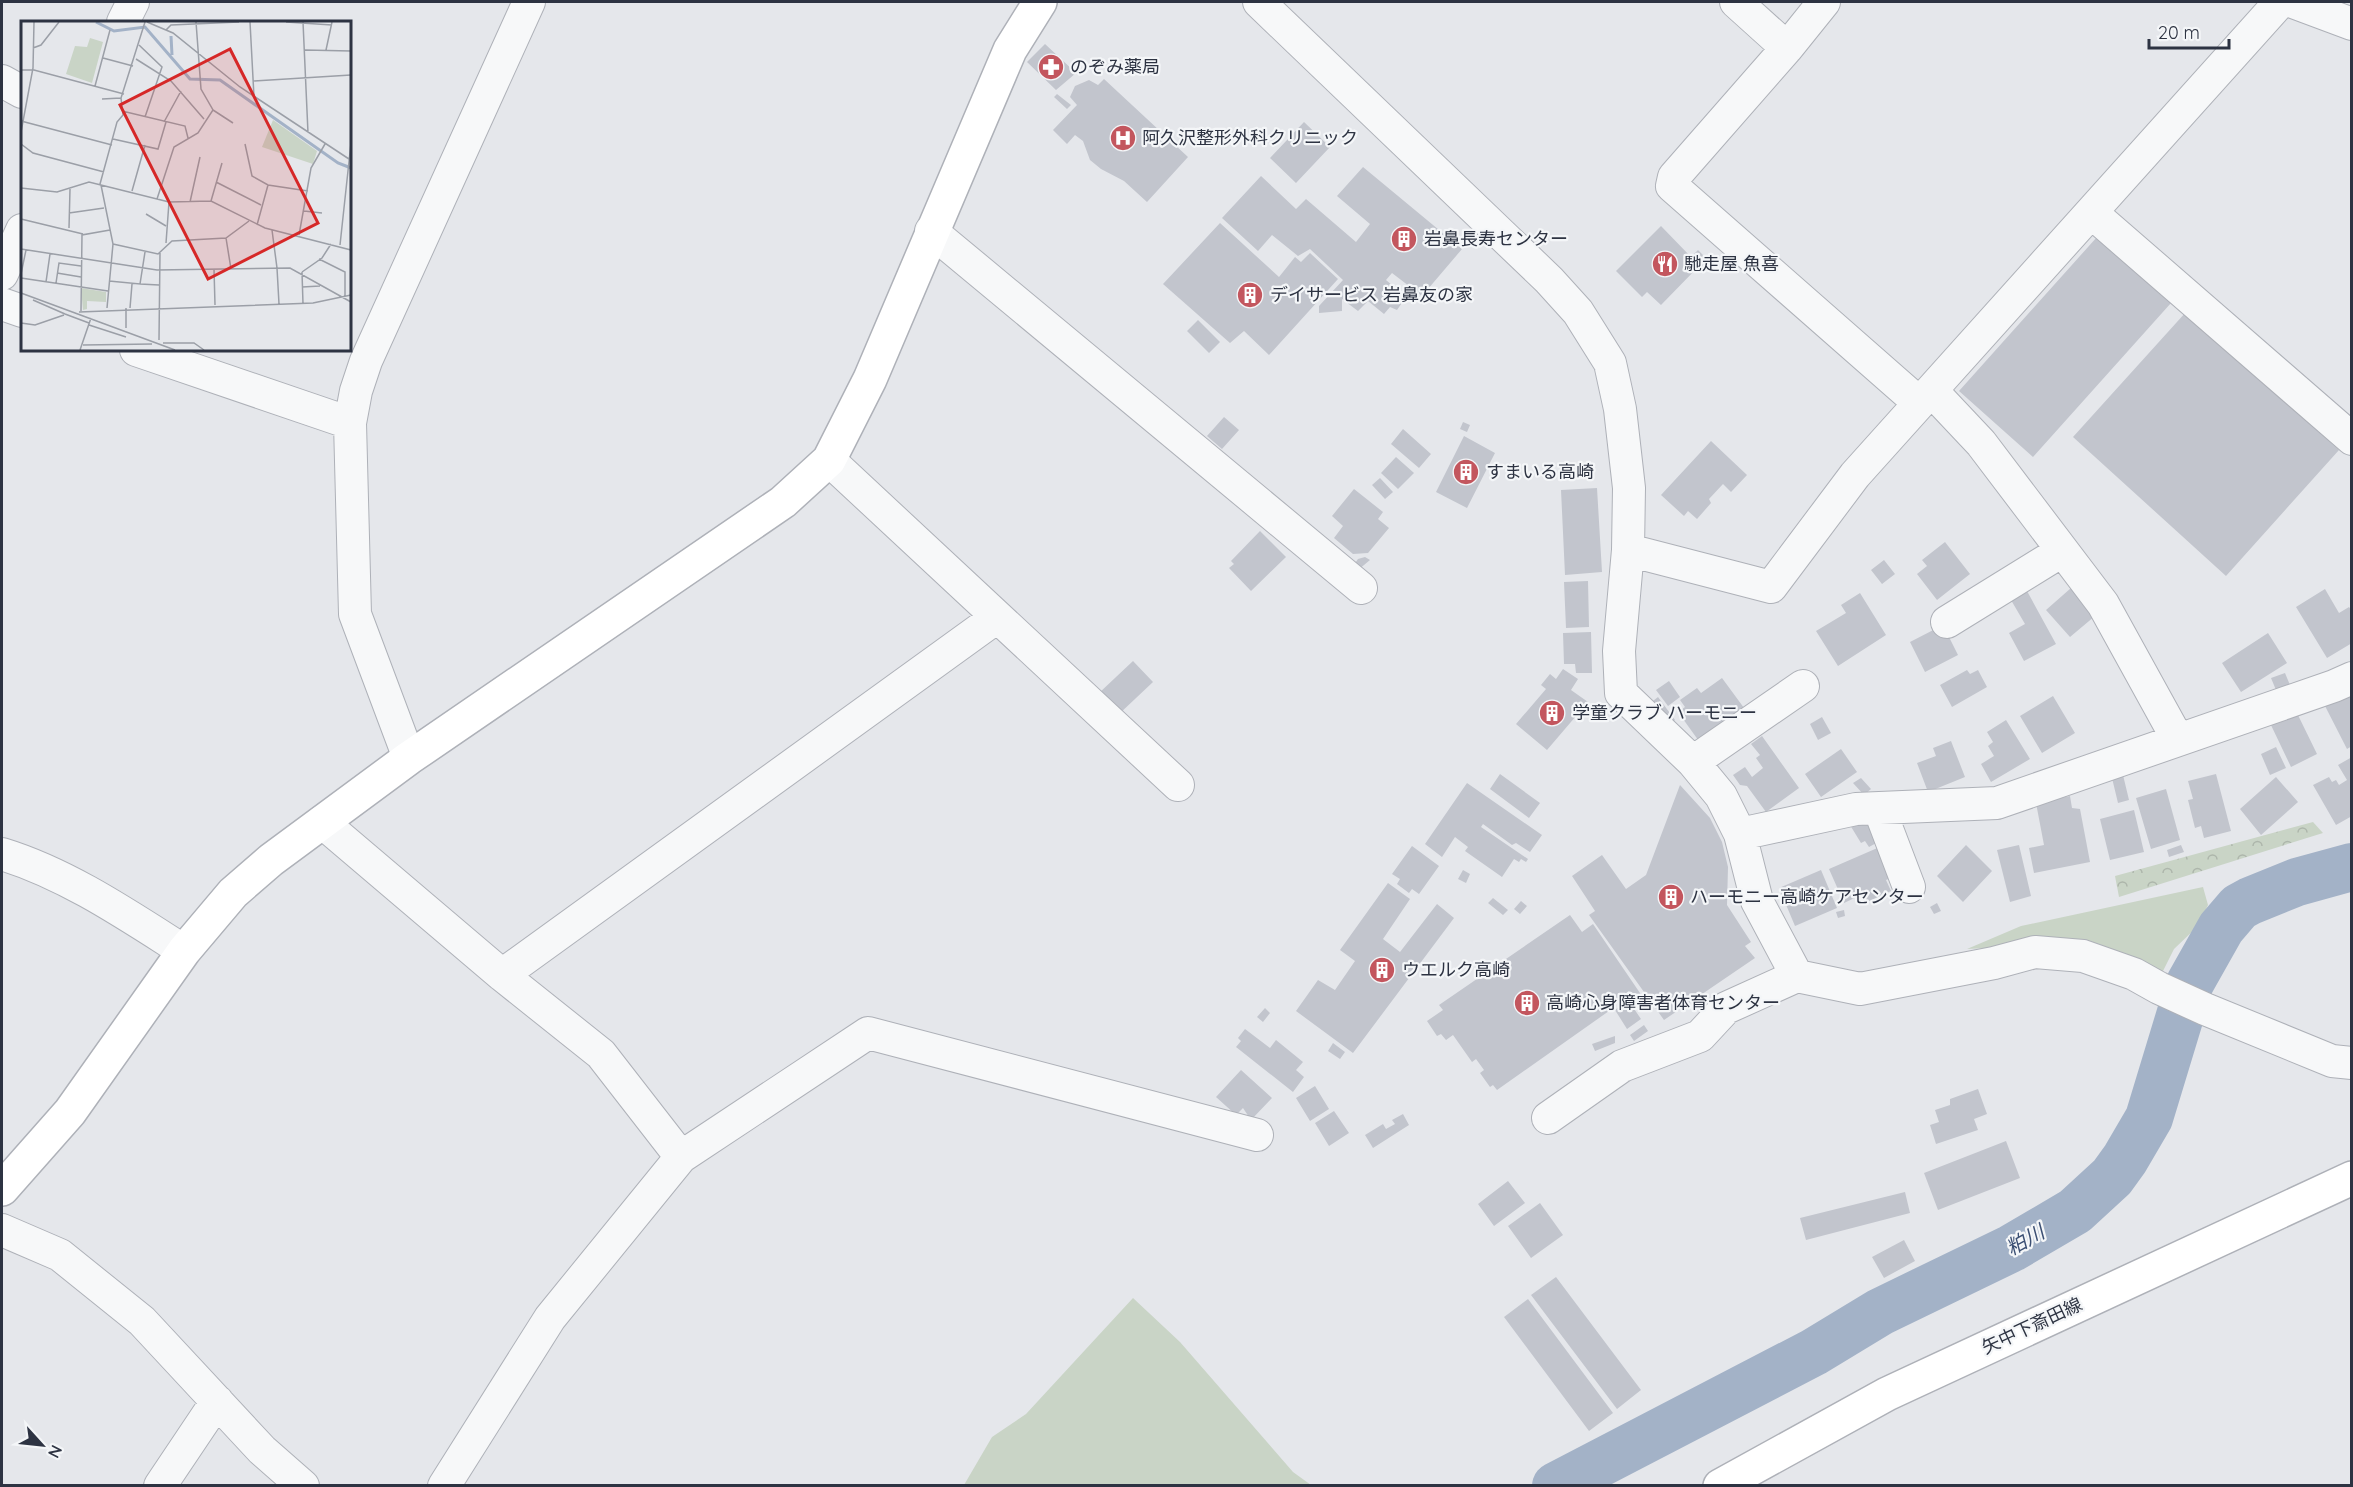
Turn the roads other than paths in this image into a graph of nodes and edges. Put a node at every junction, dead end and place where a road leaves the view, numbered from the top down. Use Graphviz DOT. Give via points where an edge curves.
graph roads {
  1 [pos="133,2"];
  2 [pos="529,2"];
  3 [pos="1039,2"];
  4 [pos="1259,2"];
  5 [pos="1736,2"];
  6 [pos="1824,2"];
  7 [pos="2280,2"];
  8 [pos="2293,2"];
  9 [pos="124,21"];
  10 [pos="2352,24"];
  11 [pos="1787,48"];
  12 [pos="2,81"];
  13 [pos="21,91"];
  14 [pos="2092,213"];
  15 [pos="931,231"];
  16 [pos="21,232"];
  17 [pos="2,274"];
  18 [pos="2,304"];
  19 [pos="21,311"];
  20 [pos="139,351"];
  21 [pos="1925,397"];
  22 [pos="350,423"];
  23 [pos="2352,439"];
  24 [pos="829,460"];
  25 [pos="1628,550"];
  26 [pos="2062,550"];
  27 [pos="1361,588"];
  28 [pos="997,617"];
  29 [pos="1947,622"];
  30 [pos="2352,678"];
  31 [pos="1803,686"];
  32 [pos="2178,740"];
  33 [pos="409,759"];
  34 [pos="1693,762"];
  35 [pos="1178,785"];
  36 [pos="1879,808"];
  37 [pos="322,822"];
  38 [pos="1740,834"];
  39 [pos="2,854"];
  40 [pos="1909,887"];
  41 [pos="184,951"];
  42 [pos="502,975"];
  43 [pos="1797,976"];
  44 [pos="2352,1063"];
  45 [pos="1548,1118"];
  46 [pos="1257,1135"];
  47 [pos="681,1157"];
  48 [pos="2352,1178"];
  49 [pos="2,1189"];
  50 [pos="2,1230"];
  51 [pos="217,1401"];
  52 [pos="160,1485"];
  53 [pos="303,1485"];
  54 [pos="444,1485"];
  55 [pos="1720,1485"];
  1 -- 9 [label="street"];
  2 -- 22 [label="street" via="366,361"];
  3 -- 15 [label="street" via="1011,50"];
  4 -- 25 [label="street" via="1578,312 1610,363 1620,409 1629,488"];
  5 -- 11 [label="street"];
  6 -- 11 [label="street"];
  7 -- 14 [label="street"];
  8 -- 10 [label="street"];
  11 -- 21 [label="street" via="1674,177 1672,186"];
  12 -- 13 [label="street"];
  14 -- 21 [label="street"];
  14 -- 23 [label="street"];
  15 -- 24 [label="street" via="870,379"];
  15 -- 27 [label="street"];
  16 -- 17 [label="street"];
  18 -- 19 [label="street"];
  20 -- 22 [label="street"];
  21 -- 25 [label="street" via="1855,474 1771,587"];
  21 -- 26 [label="street" via="1981,443"];
  22 -- 33 [label="street" via="355,614"];
  24 -- 28 [label="street"];
  24 -- 33 [label="street" via="783,502"];
  25 -- 34 [label="street" via="1619,651 1621,693"];
  26 -- 29 [label="street"];
  26 -- 32 [label="street" via="2103,604"];
  28 -- 35 [label="street"];
  28 -- 42 [label="street"];
  30 -- 32 [label="street"];
  31 -- 34 [label="street"];
  32 -- 36 [label="street" via="1997,803"];
  33 -- 37 [label="street"];
  34 -- 38 [label="street" via="1721,796"];
  36 -- 38 [label="street" via="1856,809"];
  36 -- 40 [label="street"];
  37 -- 41 [label="street" via="233,893"];
  37 -- 42 [label="street"];
  38 -- 43 [label="street" via="1757,901"];
  39 -- 41 [label="street" via="26,861 112,905"];
  41 -- 49 [label="street" via="70,1112"];
  42 -- 47 [label="street" via="601,1054"];
  43 -- 44 [label="street" via="1860,989 1994,963 2035,951 2083,957 2134,974 2205,1009 2332,1061"];
  43 -- 45 [label="street" via="1726,1008 1700,1036 1622,1066"];
  46 -- 47 [label="street" via="868,1033"];
  47 -- 54 [label="street" via="550,1318"];
  48 -- 55 [label="street, 矢中下斎田線" via="1887,1394"];
  50 -- 51 [label="street" via="60,1255 80,1270 142,1321"];
  51 -- 52 [label="street"];
  51 -- 53 [label="street" via="262,1450"];
}
